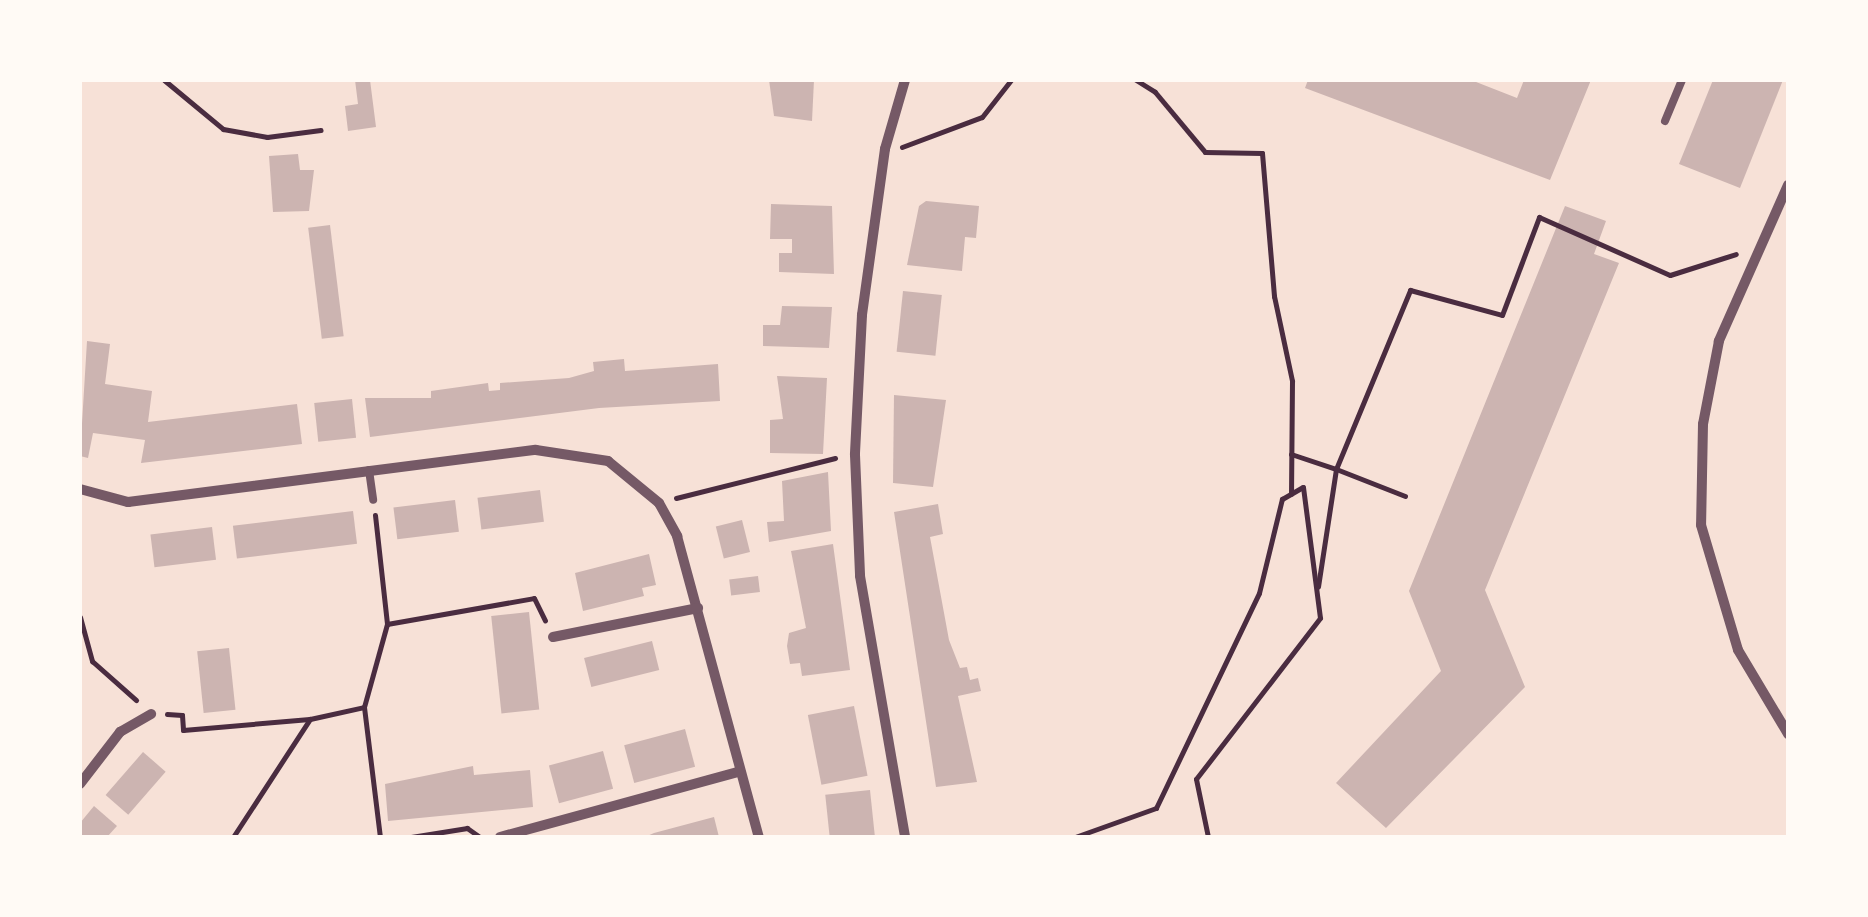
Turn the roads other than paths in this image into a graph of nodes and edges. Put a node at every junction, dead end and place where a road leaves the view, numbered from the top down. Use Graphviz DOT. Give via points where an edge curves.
graph roads {
  1 [pos="905,80"];
  2 [pos="1682,80"];
  3 [pos="1664,121"];
  4 [pos="1788,185"];
  5 [pos="369,470"];
  6 [pos="80,489"];
  7 [pos="373,500"];
  8 [pos="698,608"];
  9 [pos="553,637"];
  10 [pos="151,714"];
  11 [pos="1788,734"];
  12 [pos="738,772"];
  13 [pos="80,784"];
  14 [pos="500,837"];
  15 [pos="759,837"];
  16 [pos="905,837"];
  1 -- 16 [label="street" via="884,149 862,314 855,455 860,576"];
  2 -- 3 [label="lane"];
  4 -- 11 [label="street" via="1718,341 1703,424 1701,525 1738,650"];
  5 -- 6 [label="street" via="128,502"];
  5 -- 7 [label="lane"];
  5 -- 8 [label="street" via="536,450 608,461 659,503 677,536"];
  8 -- 9 [label="street"];
  8 -- 12 [label="street"];
  10 -- 13 [label="street" via="120,732"];
  12 -- 14 [label="street"];
  12 -- 15 [label="street"];
}
